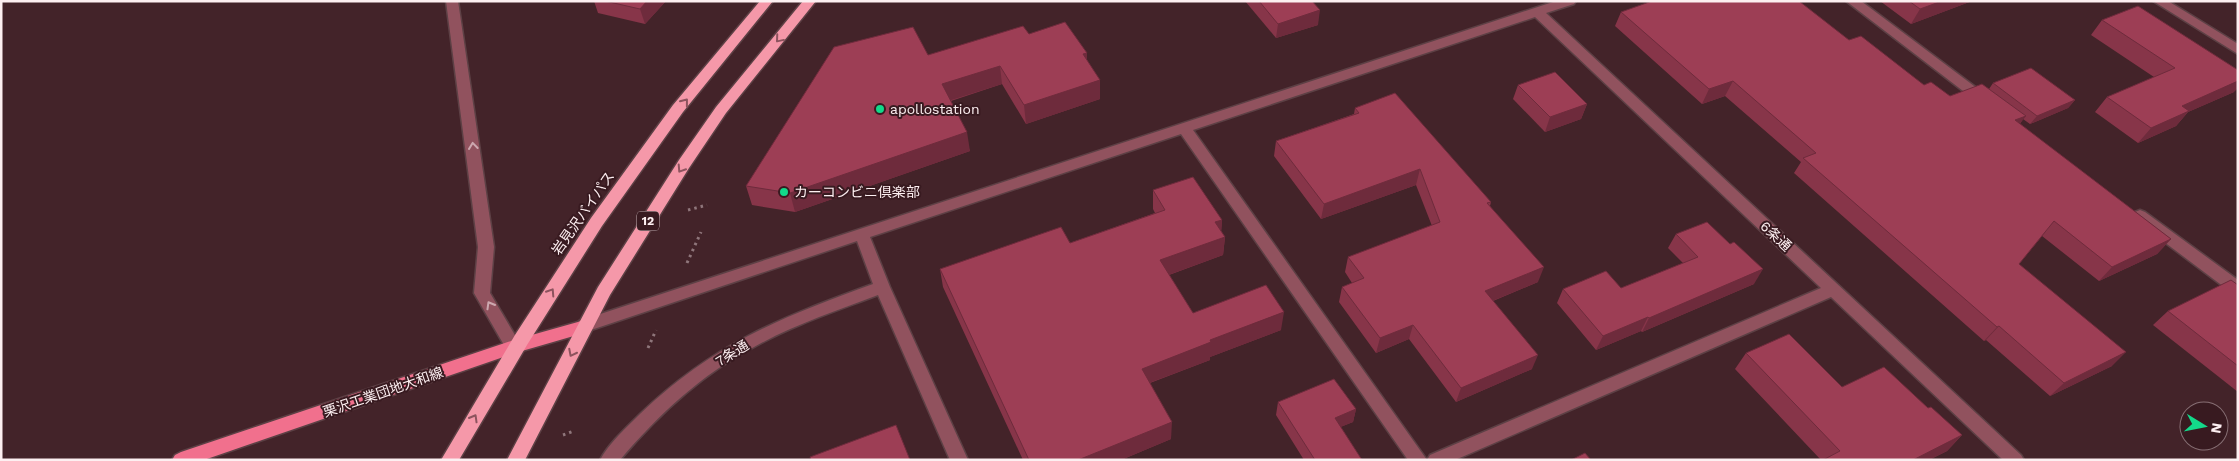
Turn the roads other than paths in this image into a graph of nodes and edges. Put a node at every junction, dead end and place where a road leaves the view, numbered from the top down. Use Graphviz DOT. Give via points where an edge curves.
graph roads {
  1 [pos="452,1"];
  2 [pos="767,1"];
  3 [pos="810,1"];
  4 [pos="1570,1"];
  5 [pos="1852,1"];
  6 [pos="2158,1"];
  7 [pos="1537,12"];
  8 [pos="2238,50"];
  9 [pos="1994,107"];
  10 [pos="1184,128"];
  11 [pos="2128,207"];
  12 [pos="862,235"];
  13 [pos="882,287"];
  14 [pos="2238,289"];
  15 [pos="1833,290"];
  16 [pos="585,326"];
  17 [pos="514,347"];
  18 [pos="181,460"];
  19 [pos="450,460"];
  20 [pos="516,460"];
  21 [pos="609,460"];
  22 [pos="959,460"];
  23 [pos="1418,460"];
  24 [pos="1436,460"];
  25 [pos="2015,460"];
  17 -- 1 [label="street, one-way" via="482,293 486,247"];
  17 -- 2 [label="highway, 岩見沢バイパス, one-way" via="668,123"];
  3 -- 16 [label="highway, 12, one-way" via="721,110 604,291"];
  4 -- 7 [label="street"];
  5 -- 9 [label="street"];
  6 -- 8 [label="street"];
  7 -- 10 [label="street"];
  7 -- 15 [label="street, 6条通"];
  10 -- 12 [label="street"];
  10 -- 23 [label="street"];
  11 -- 14 [label="street"];
  12 -- 13 [label="street"];
  12 -- 16 [label="street"];
  13 -- 21 [label="street, 7条通" via="747,342 659,407"];
  13 -- 22 [label="street"];
  15 -- 24 [label="street"];
  15 -- 25 [label="street, 6条通"];
  16 -- 17 [label="main road, 栗沢工業団地大和線"];
  16 -- 20 [label="highway, 12, one-way"];
  17 -- 18 [label="main road, 栗沢工業団地大和線"];
  19 -- 17 [label="highway, 岩見沢バイパス, one-way"];
}
